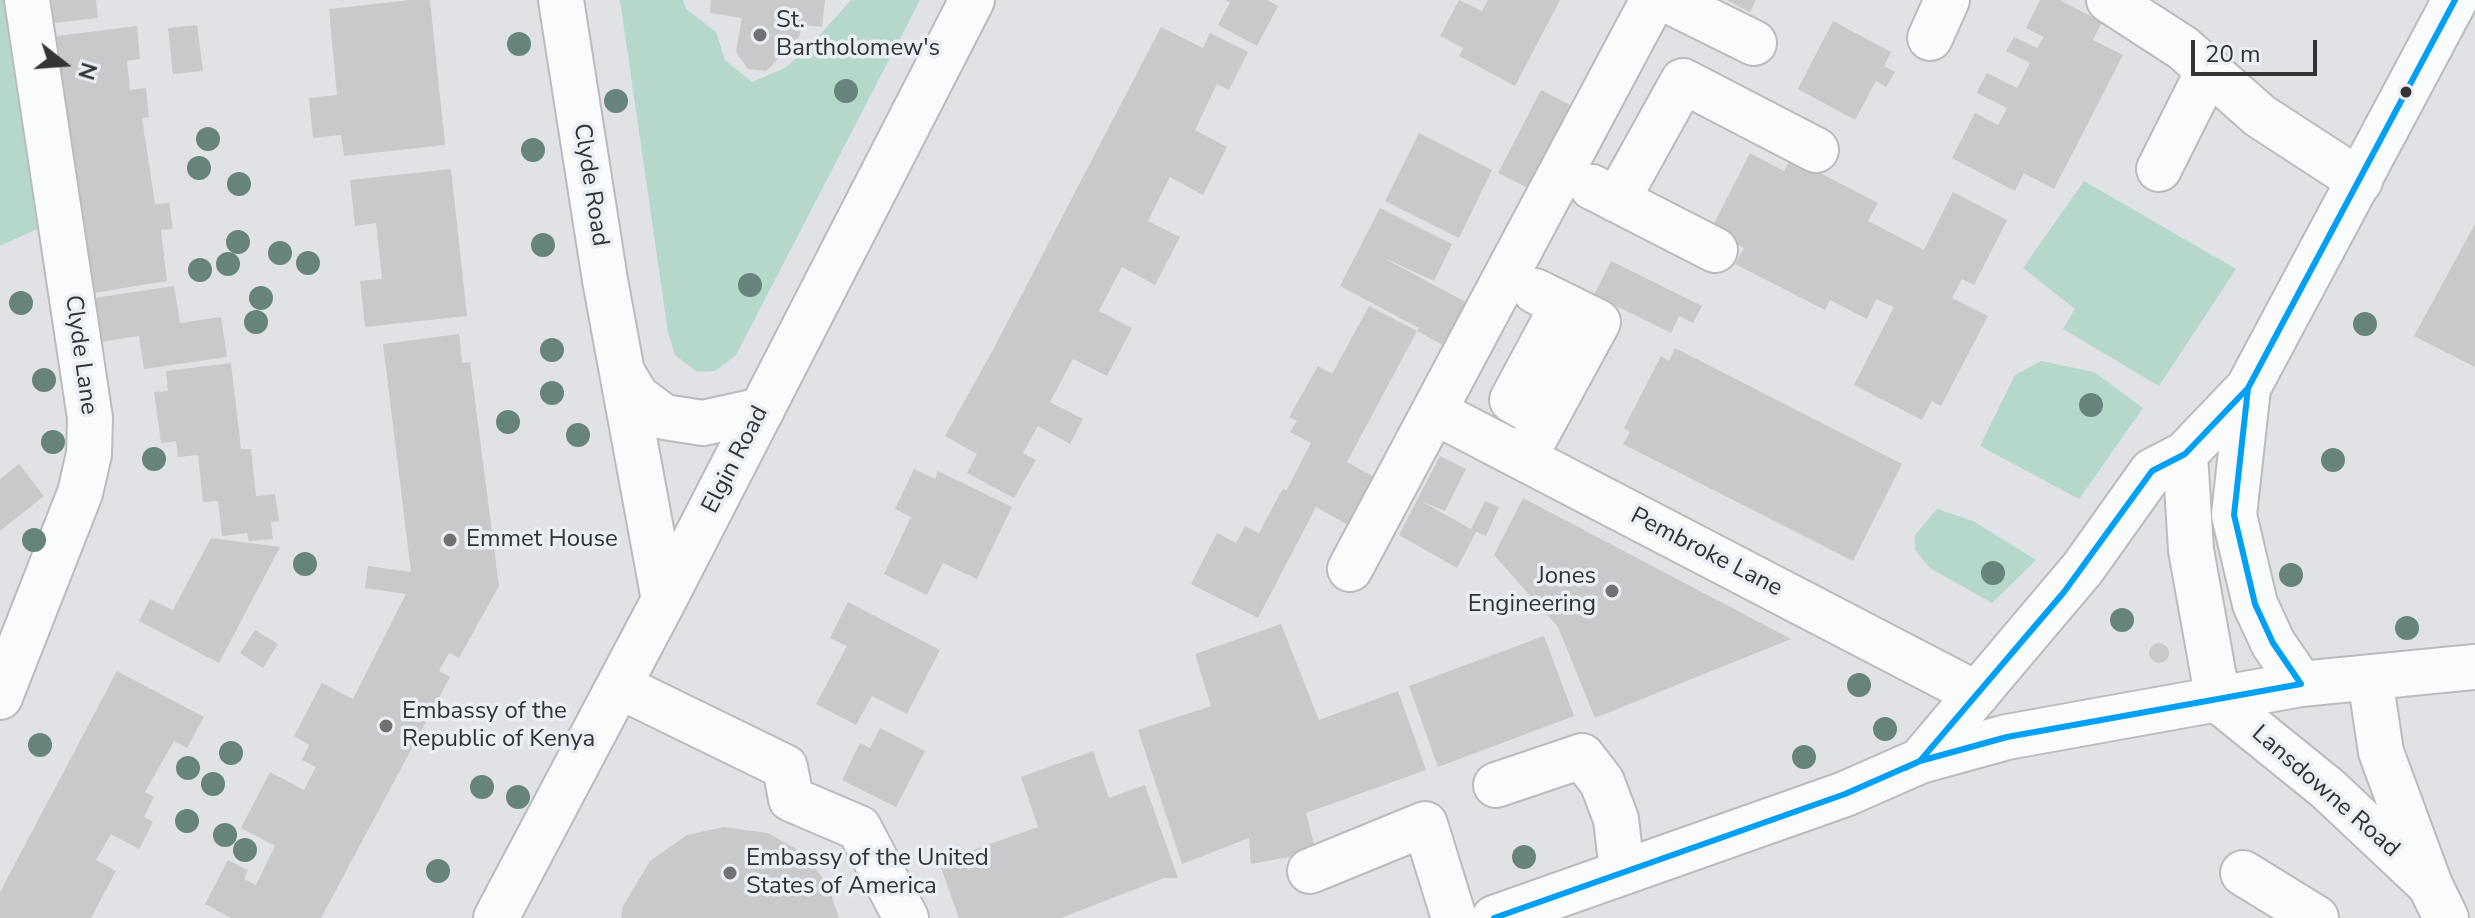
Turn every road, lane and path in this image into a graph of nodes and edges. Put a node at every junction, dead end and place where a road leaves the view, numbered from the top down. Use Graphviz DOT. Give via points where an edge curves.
graph roads {
  1 [pos="27,0"];
  2 [pos="561,0"];
  3 [pos="972,0"];
  4 [pos="1653,0"];
  5 [pos="1667,0"];
  6 [pos="2109,0"];
  7 [pos="2455,0"];
  8 [pos="1754,43"];
  9 [pos="2209,69"];
  10 [pos="1816,150"];
  11 [pos="2159,169"];
  12 [pos="1562,172"];
  13 [pos="2360,181"];
  14 [pos="1617,200"];
  15 [pos="1715,250"];
  16 [pos="1549,298"];
  17 [pos="621,370"];
  18 [pos="2248,388"];
  19 [pos="762,410"];
  20 [pos="1435,412"];
  21 [pos="2185,454"];
  22 [pos="1524,458"];
  23 [pos="1350,569"];
  24 [pos="664,600"];
  25 [pos="2475,667"];
  26 [pos="2370,678"];
  27 [pos="2301,684"];
  28 [pos="619,686"];
  29 [pos="1977,694"];
  30 [pos="0,697"];
  31 [pos="2218,700"];
  32 [pos="1920,761"];
  33 [pos="1496,785"];
  34 [pos="1310,871"];
  35 [pos="1622,871"];
  36 [pos="2243,873"];
  37 [pos="2438,902"];
  38 [pos="496,918"];
  39 [pos="906,918"];
  40 [pos="1454,918"];
  41 [pos="1494,918"];
  42 [pos="2316,918"];
  1 -- 30 [label="street, Clyde Lane" via="90,418 89,454 80,493"];
  2 -- 17 [label="street, Clyde Road"];
  3 -- 19 [label="street, Elgin Road"];
  4 -- 12 [label="street"];
  5 -- 8 [label="street"];
  6 -- 9 [label="street"];
  7 -- 13 [label="street"];
  9 -- 11 [label="street"];
  9 -- 13 [label="street" via="2260,116"];
  10 -- 14 [label="street" via="1683,81"];
  12 -- 14 [label="street"];
  12 -- 20 [label="street"];
  13 -- 18 [label="street"];
  14 -- 15 [label="street"];
  16 -- 22 [label="street" via="1598,322"];
  17 -- 19 [label="street, Clyde Road" via="637,397 664,417 703,423"];
  17 -- 24 [label="street, Clyde Road"];
  18 -- 21 [label="street"];
  18 -- 27 [label="street" via="2234,515 2255,604"];
  19 -- 24 [label="street, Elgin Road"];
  20 -- 22 [label="street, Pembroke Lane"];
  20 -- 23 [label="street"];
  21 -- 29 [label="street" via="2152,471 2083,568"];
  21 -- 31 [label="street" via="2191,550"];
  22 -- 29 [label="street, Pembroke Lane"];
  24 -- 28 [label="street, Elgin Road"];
  25 -- 26 [label="street"];
  26 -- 27 [label="street"];
  26 -- 37 [label="street, Lansdowne Road" via="2381,752"];
  27 -- 31 [label="street"];
  28 -- 38 [label="street, Elgin Road"];
  28 -- 39 [label="street" via="785,767 791,799 859,828"];
  29 -- 32 [label="street"];
  31 -- 32 [label="street" via="2007,737"];
  31 -- 37 [label="street, Lansdowne Road" via="2328,789"];
  32 -- 35 [label="street" via="1845,794"];
  33 -- 35 [label="street" via="1582,756 1602,782 1616,819"];
  34 -- 40 [label="street" via="1425,824"];
  35 -- 41 [label="street"];
  36 -- 42 [label="street"];
}
